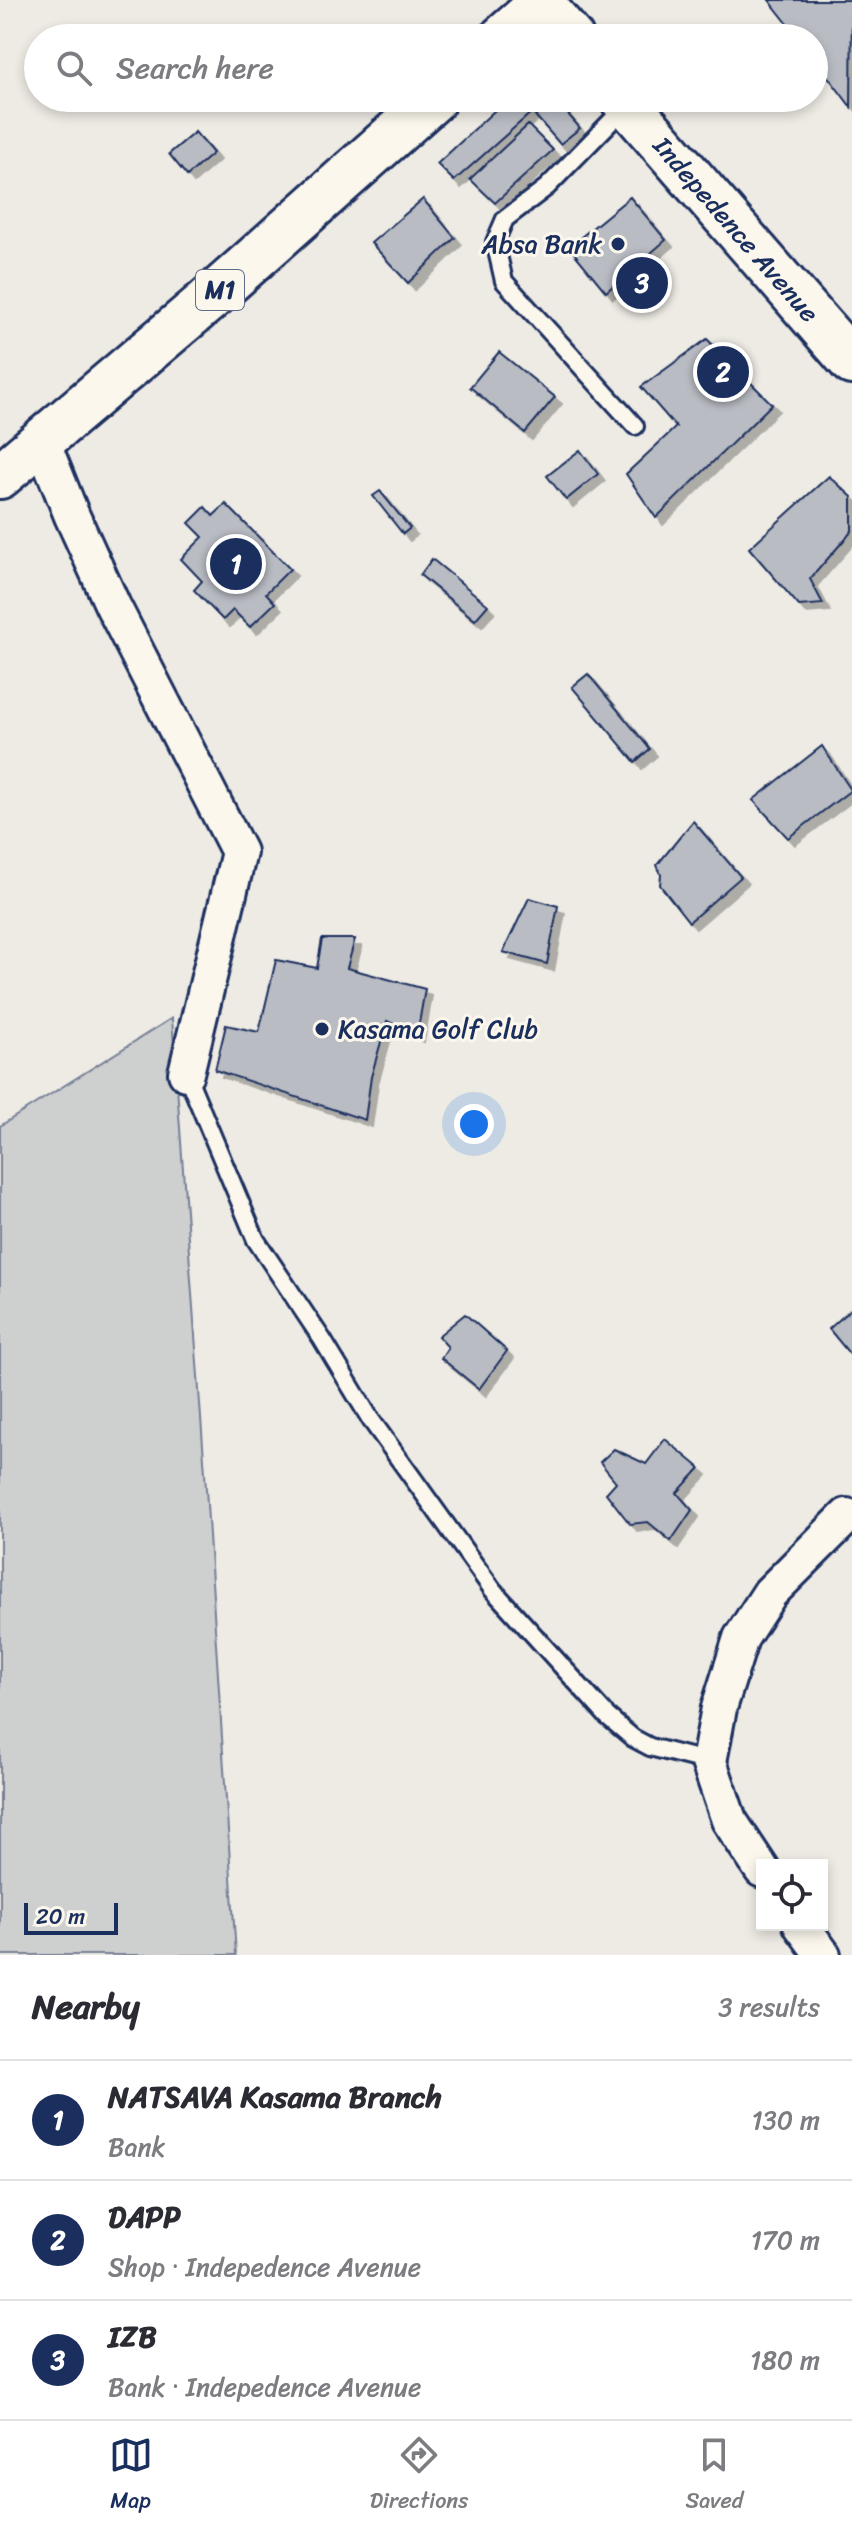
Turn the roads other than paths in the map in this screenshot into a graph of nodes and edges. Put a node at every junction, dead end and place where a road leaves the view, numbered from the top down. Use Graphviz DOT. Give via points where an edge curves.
graph roads {
  1 [pos="541,1"];
  2 [pos="517,24"];
  3 [pos="560,24"];
  4 [pos="419,112"];
  5 [pos="614,112"];
  6 [pos="634,112"];
  7 [pos="852,362"];
  8 [pos="635,426"];
  9 [pos="42,441"];
  10 [pos="0,476"];
  11 [pos="186,1073"];
  12 [pos="847,1516"];
  13 [pos="709,1762"];
  14 [pos="756,1861"];
  15 [pos="805,1931"];
  16 [pos="823,1955"];
  1 -- 2 [label="main road"];
  1 -- 3 [label="main road"];
  4 -- 9 [label="main road, M1"];
  5 -- 8 [label="lane" via="547,187 505,219 495,242 504,281"];
  6 -- 7 [label="main road, Indepedence Avenue"];
  9 -- 10 [label="main road, M1"];
  9 -- 11 [label="street" via="113,606 239,852"];
  11 -- 13 [label="lane" via="256,1240 371,1420 493,1590 633,1738"];
  12 -- 13 [label="street" via="770,1593 741,1638"];
  13 -- 14 [label="street" via="729,1820"];
  15 -- 16 [label="street"];
}
